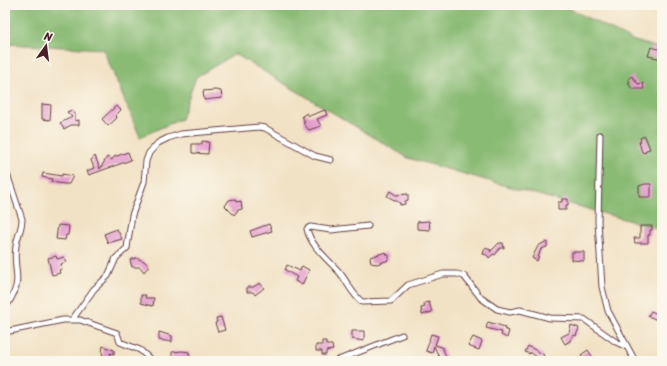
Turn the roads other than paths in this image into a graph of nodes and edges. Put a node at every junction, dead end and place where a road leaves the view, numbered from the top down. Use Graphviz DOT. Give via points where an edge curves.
graph roads {
  1 [pos="600,135"];
  2 [pos="331,160"];
  3 [pos="5,168"];
  4 [pos="368,226"];
  5 [pos="5,308"];
  6 [pos="72,320"];
  7 [pos="5,332"];
  8 [pos="402,335"];
  9 [pos="627,347"];
  10 [pos="152,361"];
  11 [pos="336,361"];
  12 [pos="635,361"];
  1 -- 9 [label="street" via="598,221 602,287 608,311"];
  2 -- 6 [label="street" via="315,156 266,128 259,127 181,134 158,143 146,161 144,182 132,215 127,248 116,258 108,276 94,289"];
  3 -- 5 [label="street" via="22,219 16,246 18,281 16,291"];
  4 -- 9 [label="street" via="331,230 310,227 307,229 309,238 362,302 390,301 408,285 443,274 457,274 464,276 481,298 497,309 510,312 520,310 550,318 584,319"];
  6 -- 7 [label="street"];
  6 -- 10 [label="street" via="80,320 117,333 120,342 140,350"];
  8 -- 11 [label="street"];
  9 -- 12 [label="street"];
}
